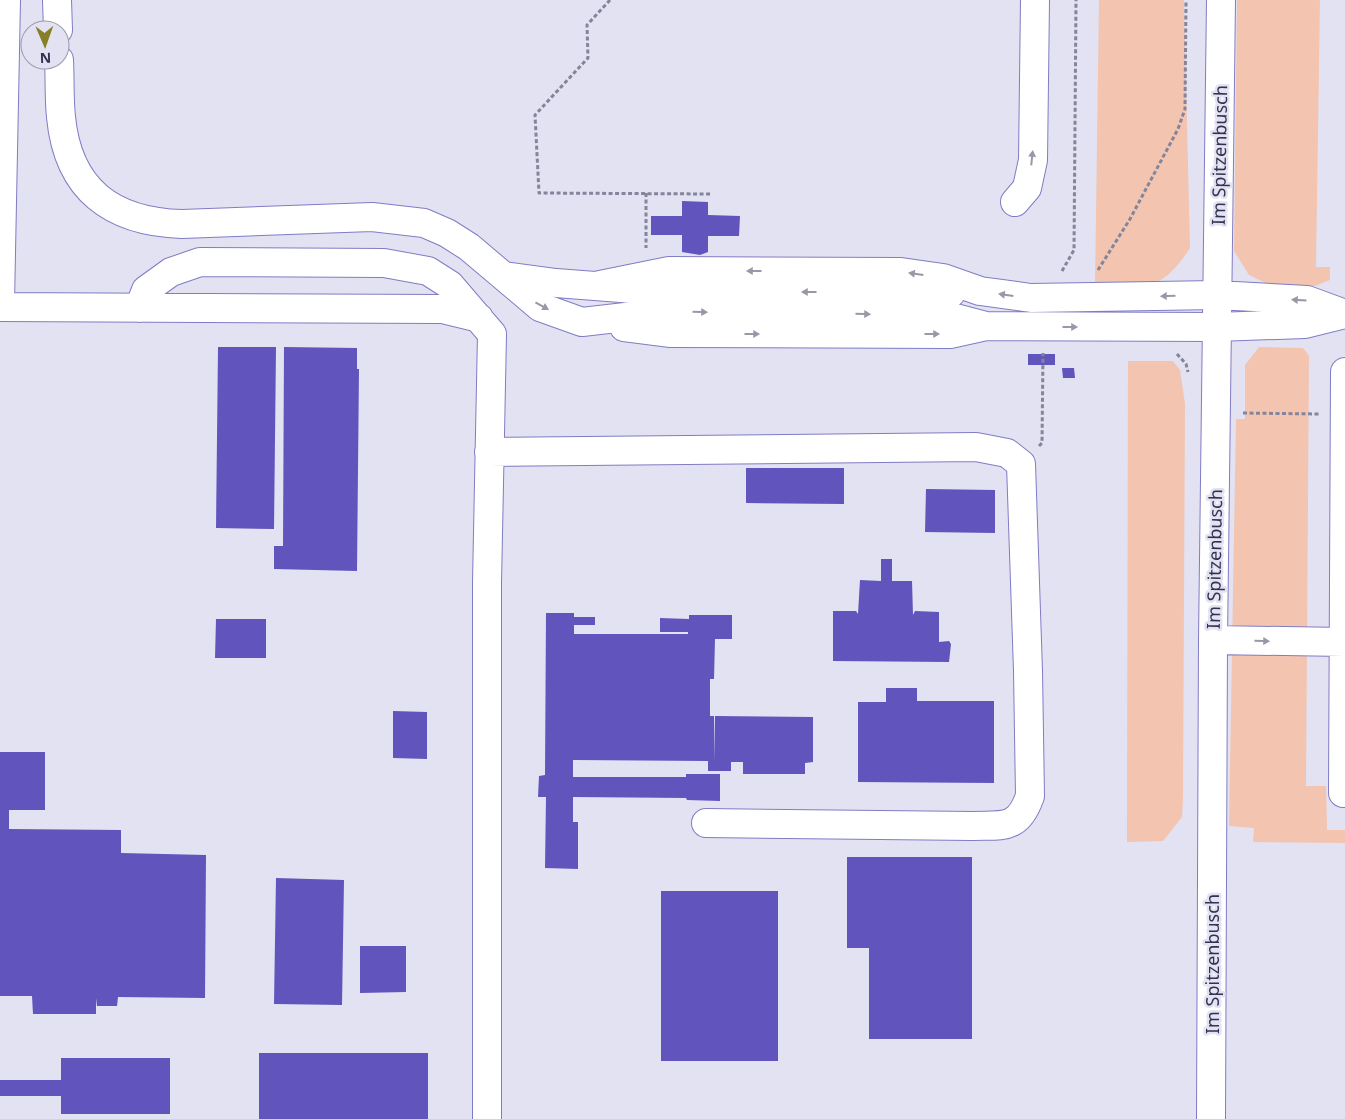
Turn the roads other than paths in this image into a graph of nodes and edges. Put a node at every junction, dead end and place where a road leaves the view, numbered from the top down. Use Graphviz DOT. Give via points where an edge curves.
graph roads {
  1 [pos="6,0"];
  2 [pos="57,0"];
  3 [pos="1035,0"];
  4 [pos="1221,0"];
  5 [pos="58,20"];
  6 [pos="60,70"];
  7 [pos="1015,202"];
  8 [pos="504,276"];
  9 [pos="1217,295"];
  10 [pos="0,303"];
  11 [pos="0,307"];
  12 [pos="139,308"];
  13 [pos="1345,314"];
  14 [pos="479,318"];
  15 [pos="1216,327"];
  16 [pos="1345,372"];
  17 [pos="489,452"];
  18 [pos="1213,631"];
  19 [pos="1344,633"];
  20 [pos="1345,793"];
  21 [pos="706,823"];
  22 [pos="487,1119"];
  23 [pos="1212,1119"];
  1 -- 10 [label="street"];
  2 -- 5 [label="street"];
  7 -- 3 [label="street, one-way" via="1027,188 1033,160"];
  4 -- 9 [label="street, Im Spitzenbusch"];
  6 -- 8 [label="street" via="61,118 68,151 78,173 90,189 134,218 182,224 372,217 401,219 424,223 447,233"];
  9 -- 8 [label="street, one-way" via="1031,298 980,291 673,292"];
  8 -- 15 [label="street, one-way" via="540,307 582,322 670,312 944,315 986,326"];
  13 -- 9 [label="street, one-way" via="1306,300"];
  9 -- 15 [label="street, Im Spitzenbusch"];
  11 -- 12 [label="street"];
  12 -- 14 [label="street" via="442,309"];
  12 -- 14 [label="street" via="146,290 171,272 200,262 384,263 428,271 450,285"];
  13 -- 15 [label="street" via="1305,324"];
  14 -- 17 [label="street" via="492,334"];
  15 -- 18 [label="street, Im Spitzenbusch"];
  16 -- 19 [label="street"];
  17 -- 21 [label="street" via="976,447 1007,453 1021,464 1030,796 1024,813 1009,824 973,826"];
  17 -- 22 [label="street" via="486,582"];
  18 -- 19 [label="street"];
  18 -- 23 [label="street, Im Spitzenbusch"];
  19 -- 20 [label="street"];
}
